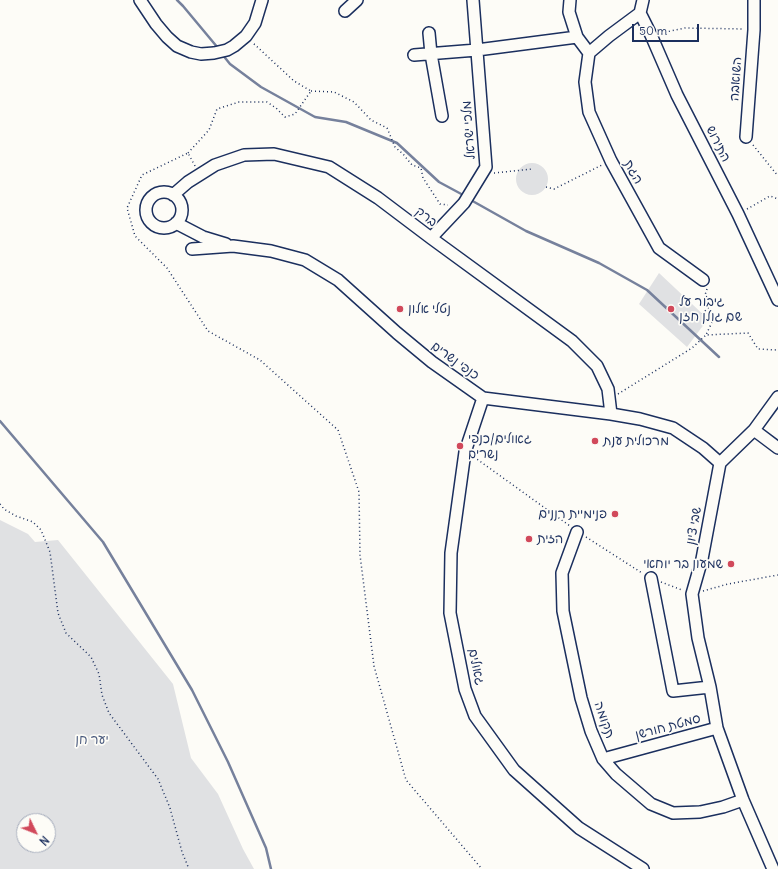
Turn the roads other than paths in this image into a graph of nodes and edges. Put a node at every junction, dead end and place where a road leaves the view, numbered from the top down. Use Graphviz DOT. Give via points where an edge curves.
graph roads {
  1 [pos="140,0"];
  2 [pos="262,0"];
  3 [pos="357,0"];
  4 [pos="473,0"];
  5 [pos="570,0"];
  6 [pos="644,0"];
  7 [pos="754,0"];
  8 [pos="345,11"];
  9 [pos="640,13"];
  10 [pos="429,33"];
  11 [pos="577,37"];
  12 [pos="477,50"];
  13 [pos="589,53"];
  14 [pos="432,54"];
  15 [pos="414,55"];
  16 [pos="442,116"];
  17 [pos="746,137"];
  18 [pos="173,195"];
  19 [pos="176,223"];
  20 [pos="431,238"];
  21 [pos="233,246"];
  22 [pos="192,249"];
  23 [pos="703,280"];
  24 [pos="778,300"];
  25 [pos="482,398"];
  26 [pos="778,398"];
  27 [pos="611,414"];
  28 [pos="754,430"];
  29 [pos="778,448"];
  30 [pos="720,463"];
  31 [pos="577,532"];
  32 [pos="651,578"];
  33 [pos="710,687"];
  34 [pos="717,728"];
  35 [pos="603,759"];
  36 [pos="743,800"];
  37 [pos="643,869"];
  38 [pos="773,869"];
  1 -- 2 [label="street" via="156,24 177,46 201,54 214,53 234,46 246,36 255,23"];
  3 -- 8 [label="street"];
  4 -- 12 [label="street, מלכי ישראל"];
  5 -- 11 [label="street" via="568,12"];
  6 -- 9 [label="street"];
  7 -- 17 [label="street, השואבה"];
  9 -- 13 [label="street"];
  9 -- 24 [label="street, התירוש"];
  10 -- 14 [label="street, מלכי ישראל"];
  11 -- 12 [label="street"];
  11 -- 13 [label="street"];
  12 -- 14 [label="street"];
  12 -- 20 [label="street, מלכי ישראל" via="486,167 464,203"];
  13 -- 23 [label="street, הגת" via="585,82 589,112 611,161 659,248"];
  14 -- 15 [label="street"];
  14 -- 16 [label="street, מלכי ישראל"];
  18 -- 19 [label="street" via="182,208"];
  18 -- 19 [label="street" via="156,194 146,209 149,221 159,228"];
  18 -- 20 [label="street, ברק" via="188,182 215,166 244,155 274,154 329,166 378,198"];
  19 -- 21 [label="street" via="203,237"];
  20 -- 27 [label="street, ברק" via="572,342 597,366 608,389"];
  21 -- 22 [label="street, כנפי נשרים"];
  21 -- 25 [label="street, כנפי נשרים" via="271,251 305,260 325,272 338,280 432,362"];
  25 -- 27 [label="street, כנפי נשרים"];
  25 -- 37 [label="street, גאולים" via="466,452 451,553 450,613 465,688 475,716 514,770 579,828"];
  26 -- 28 [label="street"];
  27 -- 30 [label="street, כנפי נשרים" via="673,428"];
  28 -- 29 [label="street"];
  28 -- 30 [label="street"];
  30 -- 33 [label="street, שבי ציון" via="702,559 692,594 698,638"];
  31 -- 35 [label="street, תקומה" via="562,572 563,611 581,698"];
  32 -- 33 [label="street" via="673,691"];
  33 -- 34 [label="street, שבי ציון"];
  34 -- 35 [label="street, סמטת חורשן"];
  34 -- 36 [label="street, שבי ציון"];
  35 -- 36 [label="street, תקומה" via="616,774 651,804 673,813 700,812"];
  36 -- 38 [label="street, שבי ציון"];
}
